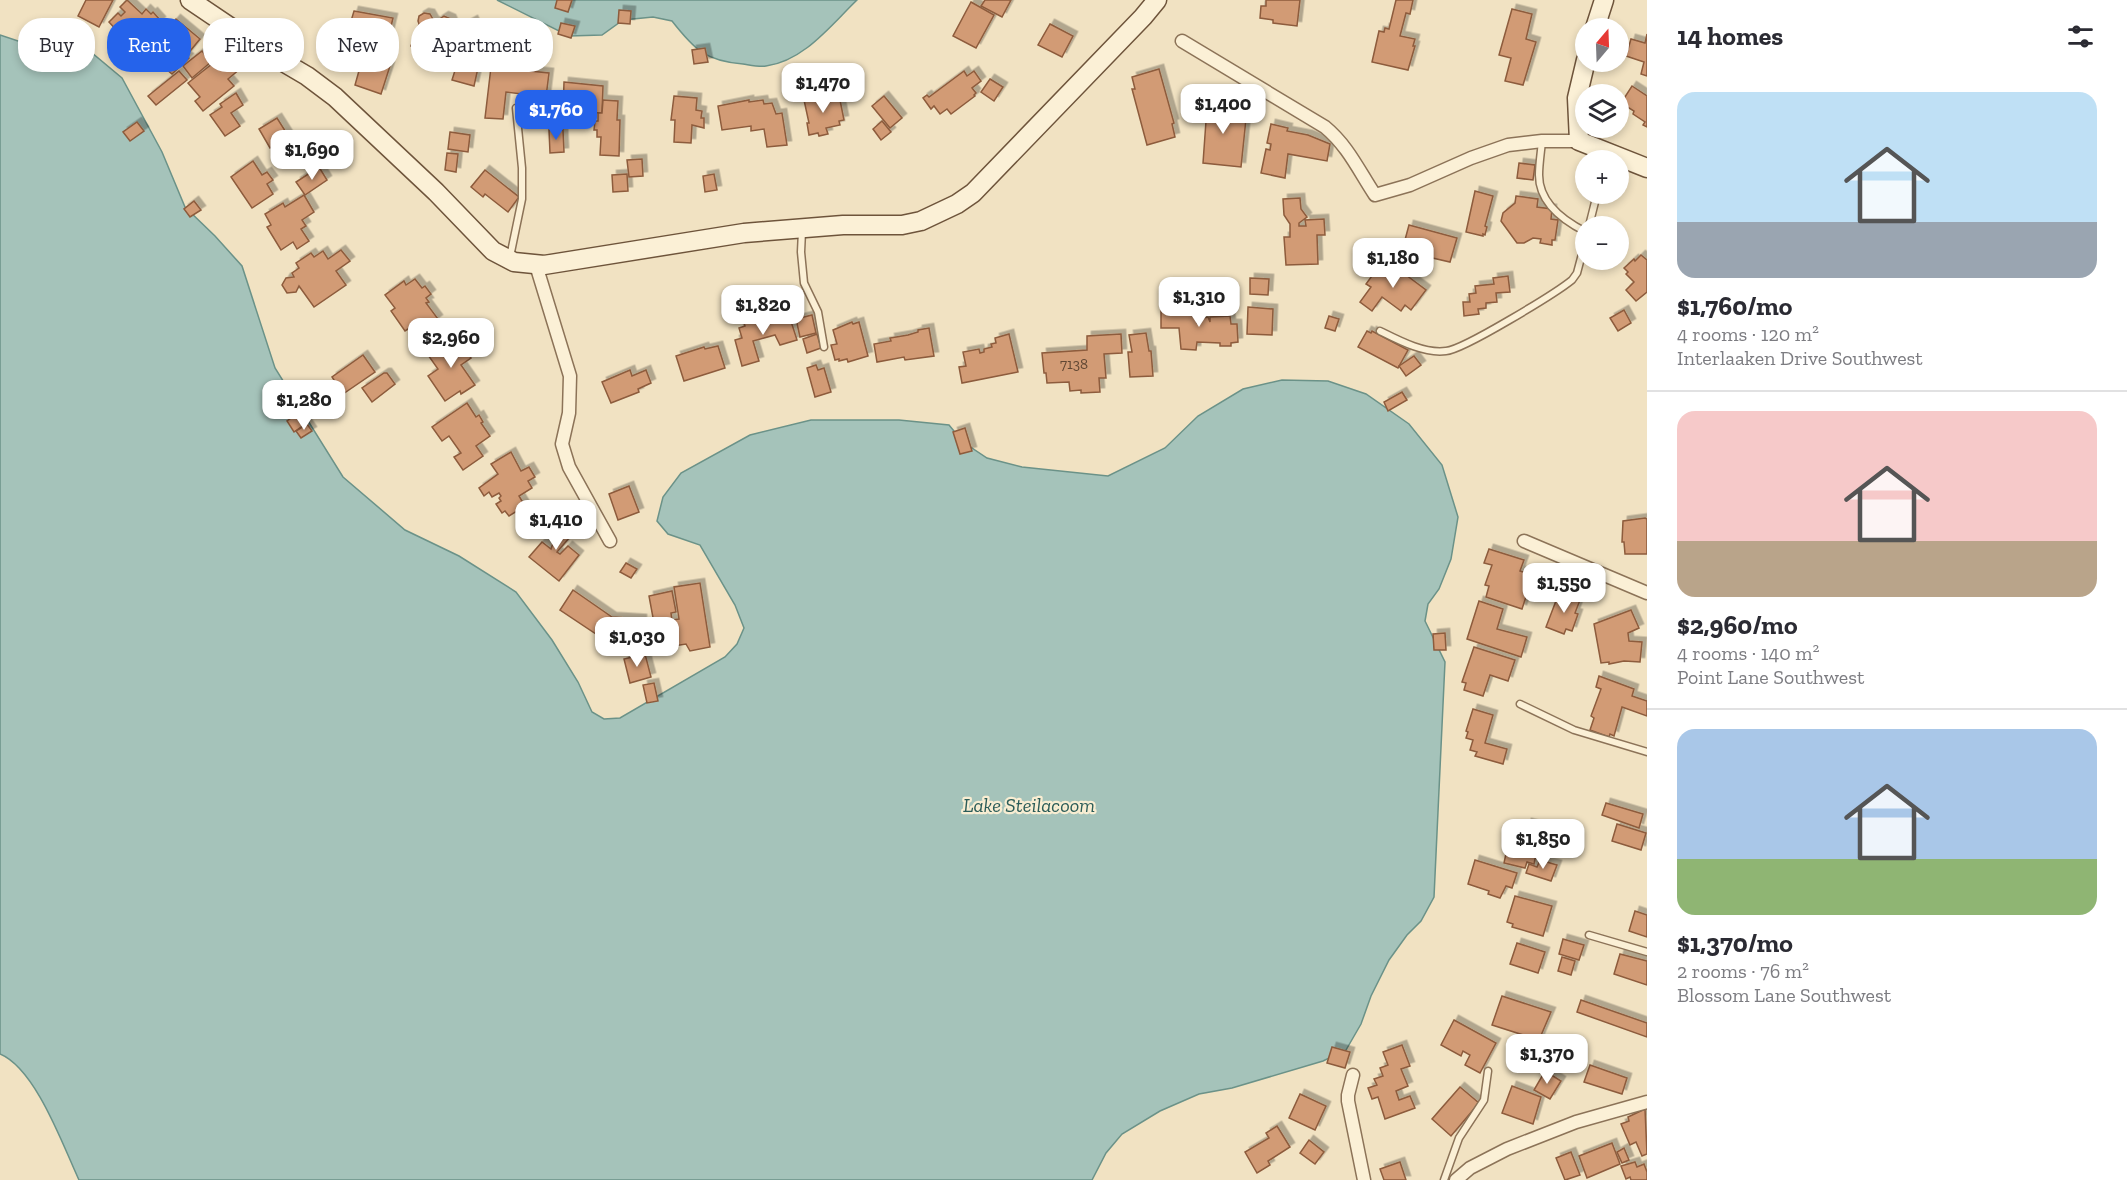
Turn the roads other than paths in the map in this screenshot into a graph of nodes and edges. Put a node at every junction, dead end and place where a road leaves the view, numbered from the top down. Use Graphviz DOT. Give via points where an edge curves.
graph roads {
  1 [pos="190,0"];
  2 [pos="1157,0"];
  3 [pos="1604,0"];
  4 [pos="1598,18"];
  5 [pos="1182,41"];
  6 [pos="1583,72"];
  7 [pos="516,108"];
  8 [pos="1542,141"];
  9 [pos="1579,141"];
  10 [pos="1595,150"];
  11 [pos="1629,163"];
  12 [pos="1647,168"];
  13 [pos="1575,226"];
  14 [pos="802,228"];
  15 [pos="510,260"];
  16 [pos="536,264"];
  17 [pos="1578,270"];
  18 [pos="1380,331"];
  19 [pos="824,347"];
  20 [pos="610,541"];
  21 [pos="1524,541"];
  22 [pos="1647,593"];
  23 [pos="1520,704"];
  24 [pos="1647,752"];
  25 [pos="1589,935"];
  26 [pos="1647,952"];
  27 [pos="1488,1071"];
  28 [pos="1353,1075"];
  29 [pos="1647,1102"];
  30 [pos="1364,1180"];
  31 [pos="1444,1180"];
  32 [pos="1456,1180"];
  1 -- 15 [label="street" via="335,97 436,192 480,240"];
  2 -- 14 [label="street" via="981,184 957,204 921,221 902,225"];
  3 -- 4 [label="street"];
  5 -- 8 [label="street" via="1325,127 1338,138 1375,195 1508,146"];
  6 -- 9 [label="street" via="1576,98"];
  7 -- 15 [label="lane" via="522,199"];
  8 -- 9 [label="street"];
  8 -- 13 [label="lane" via="1541,189 1554,210"];
  9 -- 10 [label="street"];
  11 -- 12 [label="street"];
  14 -- 16 [label="street" via="657,246 575,262"];
  14 -- 19 [label="lane" via="804,283 818,312"];
  15 -- 16 [label="street"];
  16 -- 20 [label="street" via="570,376 569,413 562,444 569,467"];
  17 -- 18 [label="lane" via="1572,280 1449,351 1435,352"];
  21 -- 22 [label="street"];
  23 -- 24 [label="lane" via="1574,729"];
  25 -- 26 [label="lane"];
  27 -- 31 [label="lane" via="1484,1100 1459,1138"];
  28 -- 30 [label="street" via="1348,1101"];
  29 -- 32 [label="street" via="1576,1122 1507,1149"];
}
